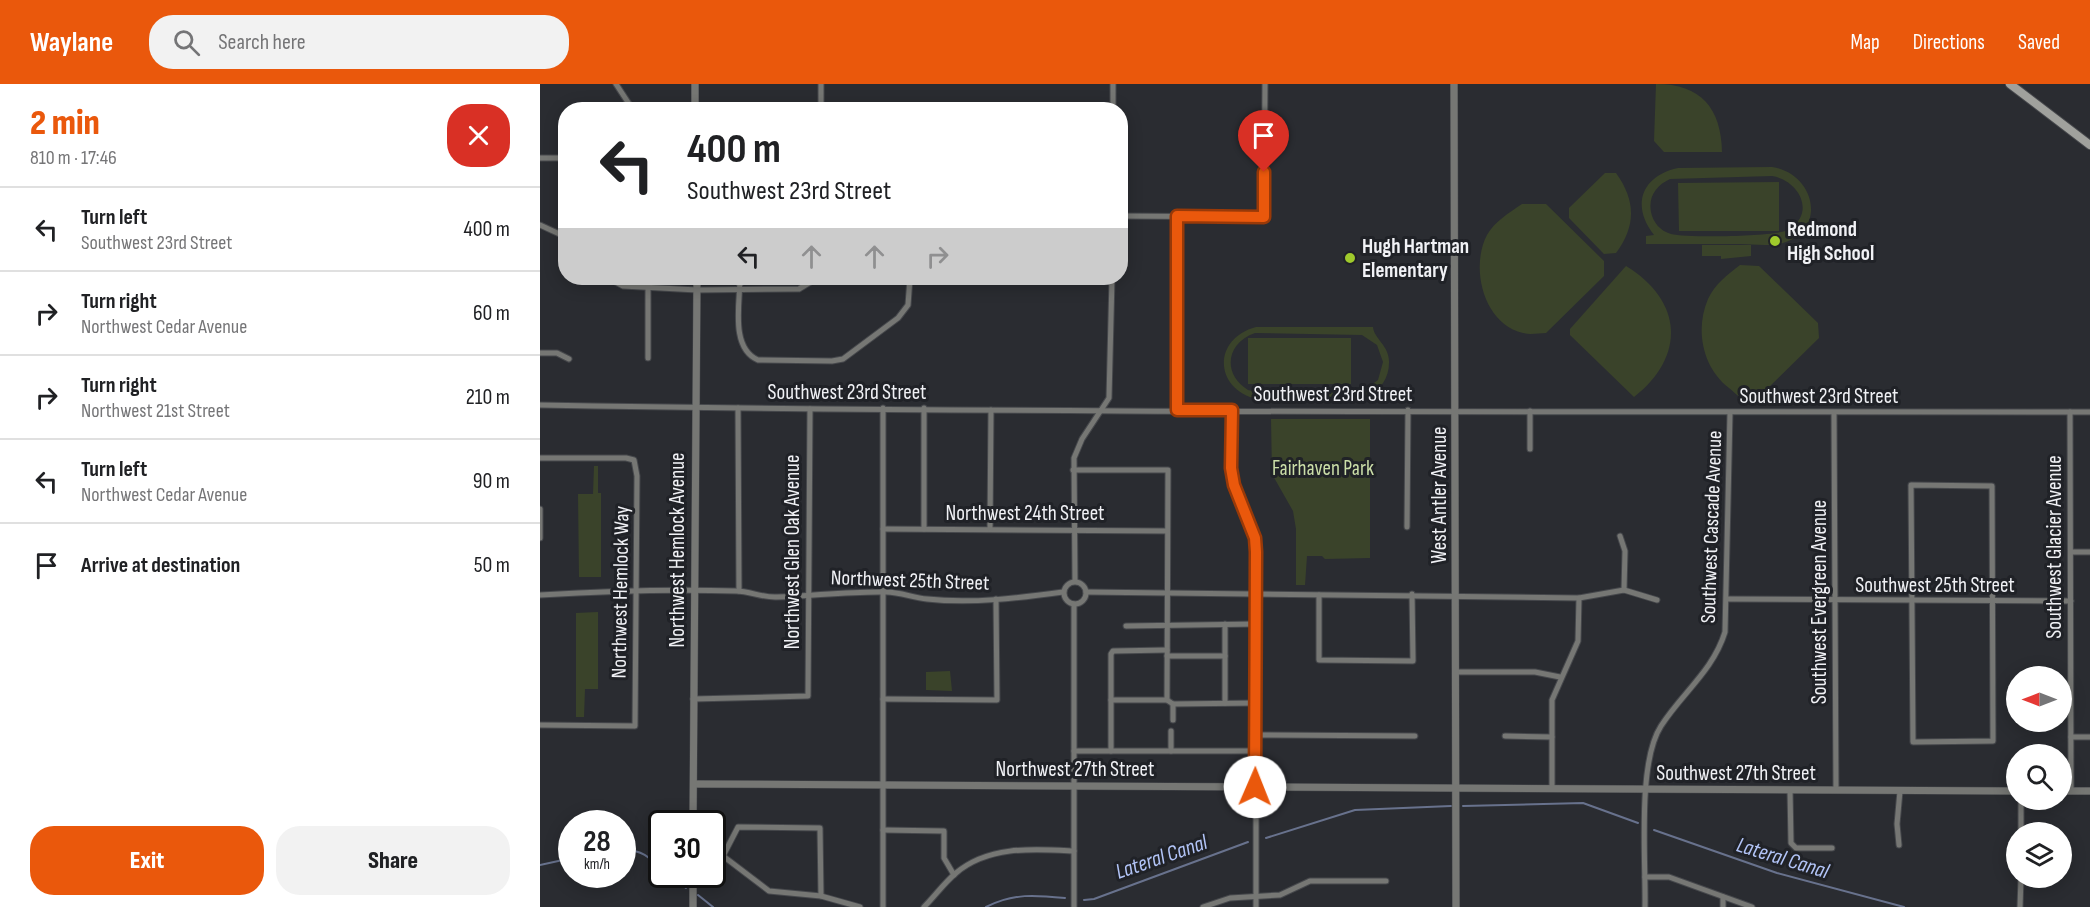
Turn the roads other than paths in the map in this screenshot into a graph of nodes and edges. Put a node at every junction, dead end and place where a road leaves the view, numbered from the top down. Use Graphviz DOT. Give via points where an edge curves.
graph roads {
  1 [pos="616,84"];
  2 [pos="695,84"];
  3 [pos="821,84"];
  4 [pos="1113,84"];
  5 [pos="1264,84"];
  6 [pos="1454,84"];
  7 [pos="2010,84"];
  8 [pos="628,102"];
  9 [pos="696,102"];
  10 [pos="821,102"];
  11 [pos="1113,102"];
  12 [pos="2090,145"];
  13 [pos="540,158"];
  14 [pos="558,158"];
  15 [pos="1128,216"];
  16 [pos="1177,216"];
  17 [pos="540,225"];
  18 [pos="558,233"];
  19 [pos="621,285"];
  20 [pos="648,285"];
  21 [pos="697,285"];
  22 [pos="740,285"];
  23 [pos="806,285"];
  24 [pos="909,285"];
  25 [pos="1112,285"];
  26 [pos="648,289"];
  27 [pos="697,290"];
  28 [pos="740,290"];
  29 [pos="540,353"];
  30 [pos="648,358"];
  31 [pos="569,359"];
  32 [pos="540,405"];
  33 [pos="695,408"];
  34 [pos="738,408"];
  35 [pos="883,408"];
  36 [pos="924,408"];
  37 [pos="810,409"];
  38 [pos="1104,409"];
  39 [pos="991,410"];
  40 [pos="1177,410"];
  41 [pos="1232,410"];
  42 [pos="1408,410"];
  43 [pos="1456,410"];
  44 [pos="1530,411"];
  45 [pos="1730,412"];
  46 [pos="2070,412"];
  47 [pos="2090,412"];
  48 [pos="1834,413"];
  49 [pos="1530,449"];
  50 [pos="540,458"];
  51 [pos="1074,470"];
  52 [pos="540,509"];
  53 [pos="1407,527"];
  54 [pos="883,529"];
  55 [pos="924,529"];
  56 [pos="990,530"];
  57 [pos="1074,530"];
  58 [pos="1167,531"];
  59 [pos="1620,536"];
  60 [pos="540,538"];
  61 [pos="2071,552"];
  62 [pos="2090,552"];
  63 [pos="1075,581"];
  64 [pos="1624,590"];
  65 [pos="636,591"];
  66 [pos="693,591"];
  67 [pos="740,591"];
  68 [pos="883,592"];
  69 [pos="1063,592"];
  70 [pos="1086,592"];
  71 [pos="1166,593"];
  72 [pos="808,594"];
  73 [pos="1256,594"];
  74 [pos="1412,594"];
  75 [pos="540,595"];
  76 [pos="1318,595"];
  77 [pos="1456,595"];
  78 [pos="1579,598"];
  79 [pos="996,599"];
  80 [pos="1727,599"];
  81 [pos="1657,600"];
  82 [pos="1836,600"];
  83 [pos="1912,601"];
  84 [pos="2071,601"];
  85 [pos="1993,602"];
  86 [pos="1074,604"];
  87 [pos="1225,624"];
  88 [pos="1256,624"];
  89 [pos="1167,625"];
  90 [pos="1126,626"];
  91 [pos="1167,653"];
  92 [pos="1225,656"];
  93 [pos="1456,672"];
  94 [pos="1560,677"];
  95 [pos="693,699"];
  96 [pos="883,699"];
  97 [pos="1111,700"];
  98 [pos="1167,700"];
  99 [pos="1225,703"];
  100 [pos="1256,703"];
  101 [pos="1173,704"];
  102 [pos="1173,720"];
  103 [pos="540,725"];
  104 [pos="1171,731"];
  105 [pos="1256,735"];
  106 [pos="1415,736"];
  107 [pos="1505,736"];
  108 [pos="1552,737"];
  109 [pos="2071,737"];
  110 [pos="2090,737"];
  111 [pos="2071,744"];
  112 [pos="1074,751"];
  113 [pos="1111,751"];
  114 [pos="1171,751"];
  115 [pos="1256,751"];
  116 [pos="694,784"];
  117 [pos="883,785"];
  118 [pos="1074,786"];
  119 [pos="1255,787"];
  120 [pos="1456,788"];
  121 [pos="1552,788"];
  122 [pos="1646,789"];
  123 [pos="1790,790"];
  124 [pos="1836,790"];
  125 [pos="1900,791"];
  126 [pos="2006,791"];
  127 [pos="2072,791"];
  128 [pos="2090,791"];
  129 [pos="693,810"];
  130 [pos="883,830"];
  131 [pos="1899,845"];
  132 [pos="1832,848"];
  133 [pos="726,850"];
  134 [pos="1074,851"];
  135 [pos="726,858"];
  136 [pos="954,876"];
  137 [pos="1645,877"];
  138 [pos="1386,881"];
  139 [pos="693,888"];
  140 [pos="2021,888"];
  141 [pos="820,896"];
  142 [pos="1256,897"];
  143 [pos="1723,897"];
  144 [pos="693,907"];
  145 [pos="860,907"];
  146 [pos="883,907"];
  147 [pos="924,907"];
  148 [pos="1074,907"];
  149 [pos="1203,907"];
  150 [pos="1256,907"];
  151 [pos="1456,907"];
  152 [pos="1645,907"];
  153 [pos="1723,907"];
  154 [pos="1752,907"];
  155 [pos="2020,907"];
  1 -- 8 [label="street"];
  2 -- 9 [label="street"];
  3 -- 10 [label="street"];
  4 -- 11 [label="street"];
  5 -- 16 [label="street" via="1264,217"];
  6 -- 43 [label="street, West Antler Avenue"];
  7 -- 12 [label="main road"];
  13 -- 14 [label="street"];
  15 -- 16 [label="street"];
  16 -- 40 [label="street"];
  17 -- 18 [label="street"];
  19 -- 26 [label="street"];
  20 -- 26 [label="street"];
  21 -- 27 [label="street, Northwest Hemlock Avenue"];
  22 -- 28 [label="street"];
  23 -- 28 [label="street" via="799,289"];
  24 -- 28 [label="street" via="908,305 898,318 843,359 758,360 750,356 742,348"];
  25 -- 38 [label="street" via="1112,387"];
  26 -- 27 [label="street"];
  26 -- 30 [label="street"];
  27 -- 28 [label="street"];
  27 -- 33 [label="street, Northwest Hemlock Avenue"];
  29 -- 31 [label="street" via="557,352"];
  32 -- 33 [label="street, Southwest 23rd Street"];
  33 -- 34 [label="street, Southwest 23rd Street"];
  33 -- 66 [label="street, Northwest Hemlock Avenue"];
  34 -- 37 [label="street, Southwest 23rd Street"];
  34 -- 67 [label="street"];
  35 -- 36 [label="street, Southwest 23rd Street"];
  35 -- 37 [label="street, Southwest 23rd Street"];
  35 -- 54 [label="street"];
  36 -- 39 [label="street, Southwest 23rd Street"];
  36 -- 55 [label="street"];
  37 -- 72 [label="street, Northwest Glen Oak Avenue"];
  38 -- 39 [label="street, Southwest 23rd Street"];
  38 -- 40 [label="street, Southwest 23rd Street"];
  38 -- 51 [label="street" via="1077,448"];
  39 -- 56 [label="street"];
  40 -- 41 [label="street, Southwest 23rd Street"];
  41 -- 42 [label="street, Southwest 23rd Street"];
  41 -- 73 [label="street" via="1231,468 1255,538"];
  42 -- 43 [label="street, Southwest 23rd Street"];
  42 -- 53 [label="street"];
  43 -- 44 [label="street, Southwest 23rd Street"];
  43 -- 77 [label="street, West Antler Avenue"];
  44 -- 45 [label="street, Southwest 23rd Street"];
  44 -- 49 [label="street"];
  45 -- 48 [label="street, Southwest 23rd Street"];
  45 -- 80 [label="street, Southwest Cascade Avenue"];
  46 -- 47 [label="street, Southwest 23rd Street"];
  46 -- 48 [label="street, Southwest 23rd Street"];
  46 -- 61 [label="street, Southwest Glacier Avenue"];
  48 -- 82 [label="street, Southwest Evergreen Avenue"];
  50 -- 65 [label="street, Northwest Hemlock Way" via="634,460"];
  51 -- 57 [label="street"];
  51 -- 58 [label="street" via="1167,470"];
  52 -- 60 [label="street"];
  54 -- 55 [label="street, Northwest 24th Street"];
  54 -- 68 [label="street"];
  55 -- 56 [label="street, Northwest 24th Street"];
  56 -- 57 [label="street, Northwest 24th Street"];
  57 -- 58 [label="street, Northwest 24th Street"];
  57 -- 63 [label="street"];
  58 -- 71 [label="street"];
  59 -- 64 [label="street" via="1625,551"];
  61 -- 62 [label="street"];
  61 -- 84 [label="street, Southwest Glacier Avenue"];
  63 -- 69 [label="street" via="1068,583"];
  63 -- 70 [label="street"];
  64 -- 78 [label="street"];
  64 -- 81 [label="street"];
  65 -- 66 [label="street, Northwest 25th Street"];
  65 -- 75 [label="street, Northwest 25th Street"];
  65 -- 103 [label="street, Northwest Hemlock Way" via="635,726"];
  66 -- 67 [label="street, Northwest 25th Street"];
  66 -- 95 [label="street, Northwest Hemlock Avenue"];
  67 -- 72 [label="street, Northwest 25th Street" via="776,597"];
  68 -- 72 [label="street, Northwest 25th Street"];
  68 -- 79 [label="street, Northwest 25th Street" via="927,599"];
  68 -- 96 [label="street"];
  69 -- 79 [label="street, Northwest 25th Street"];
  69 -- 86 [label="street" via="1068,602"];
  70 -- 71 [label="street"];
  70 -- 86 [label="street" via="1082,602"];
  71 -- 73 [label="street"];
  71 -- 89 [label="street"];
  72 -- 95 [label="street, Northwest Glen Oak Avenue" via="808,696"];
  73 -- 76 [label="street"];
  73 -- 88 [label="street"];
  74 -- 76 [label="street"];
  74 -- 76 [label="street" via="1413,661 1319,660"];
  74 -- 77 [label="street"];
  77 -- 78 [label="street"];
  77 -- 93 [label="street, West Antler Avenue"];
  78 -- 94 [label="street" via="1578,641"];
  79 -- 96 [label="street" via="997,700"];
  80 -- 82 [label="street, Southwest 25th Street"];
  80 -- 122 [label="street, Southwest Cascade Avenue" via="1720,648 1712,664 1660,727 1650,750"];
  82 -- 83 [label="street, Southwest 25th Street"];
  82 -- 124 [label="street, Southwest Evergreen Avenue"];
  83 -- 85 [label="street, Southwest 25th Street"];
  83 -- 85 [label="street" via="1911,485 1945,485 1992,486"];
  83 -- 85 [label="street" via="1913,742 1993,741"];
  84 -- 85 [label="street, Southwest 25th Street"];
  84 -- 109 [label="street, Southwest Glacier Avenue"];
  86 -- 112 [label="street"];
  87 -- 88 [label="street"];
  87 -- 89 [label="street"];
  87 -- 92 [label="street"];
  88 -- 100 [label="street"];
  89 -- 90 [label="street"];
  89 -- 91 [label="street"];
  91 -- 92 [label="street"];
  91 -- 97 [label="street" via="1113,651"];
  91 -- 98 [label="street"];
  92 -- 99 [label="street"];
  93 -- 94 [label="street" via="1535,672"];
  93 -- 120 [label="street, West Antler Avenue"];
  94 -- 108 [label="street" via="1552,700"];
  95 -- 116 [label="street, Northwest Hemlock Avenue"];
  96 -- 117 [label="street"];
  97 -- 98 [label="street"];
  97 -- 113 [label="street"];
  98 -- 101 [label="street"];
  99 -- 100 [label="street"];
  99 -- 101 [label="street"];
  100 -- 105 [label="street"];
  101 -- 102 [label="street"];
  104 -- 114 [label="street"];
  105 -- 106 [label="street"];
  105 -- 115 [label="street"];
  107 -- 108 [label="street"];
  108 -- 121 [label="street"];
  109 -- 110 [label="street"];
  109 -- 111 [label="street, Southwest Glacier Avenue"];
  112 -- 113 [label="street"];
  112 -- 118 [label="street"];
  113 -- 114 [label="street"];
  114 -- 115 [label="street"];
  115 -- 119 [label="street"];
  116 -- 117 [label="street, Northwest 27th Street"];
  116 -- 129 [label="street, Northwest Hemlock Avenue"];
  117 -- 118 [label="street, Northwest 27th Street"];
  117 -- 130 [label="street"];
  118 -- 119 [label="street, Northwest 27th Street"];
  118 -- 134 [label="street"];
  119 -- 120 [label="street, Northwest 27th Street"];
  119 -- 142 [label="street"];
  120 -- 121 [label="street, Southwest 27th Street"];
  120 -- 151 [label="street, West Antler Avenue"];
  121 -- 122 [label="street, Southwest 27th Street"];
  122 -- 123 [label="street, Southwest 27th Street"];
  122 -- 137 [label="street, Southwest Cascade Avenue"];
  123 -- 124 [label="street, Southwest 27th Street"];
  123 -- 132 [label="street" via="1791,843 1796,848"];
  124 -- 125 [label="street, Southwest 27th Street"];
  125 -- 126 [label="street, Southwest 27th Street"];
  125 -- 131 [label="street" via="1896,824"];
  127 -- 128 [label="street"];
  130 -- 136 [label="street" via="944,831 944,858"];
  130 -- 146 [label="street"];
  133 -- 141 [label="street" via="738,827 820,828"];
  134 -- 136 [label="street" via="1008,851 970,864"];
  134 -- 148 [label="street"];
  135 -- 141 [label="street" via="769,891"];
  136 -- 147 [label="street"];
  137 -- 143 [label="street" via="1669,877"];
  137 -- 152 [label="street, Southwest Cascade Avenue"];
  138 -- 142 [label="street" via="1310,882 1280,896"];
  139 -- 144 [label="street"];
  140 -- 155 [label="street"];
  141 -- 145 [label="street"];
  142 -- 149 [label="street" via="1230,898"];
  142 -- 150 [label="street"];
  143 -- 153 [label="street"];
  143 -- 154 [label="street"];
}
